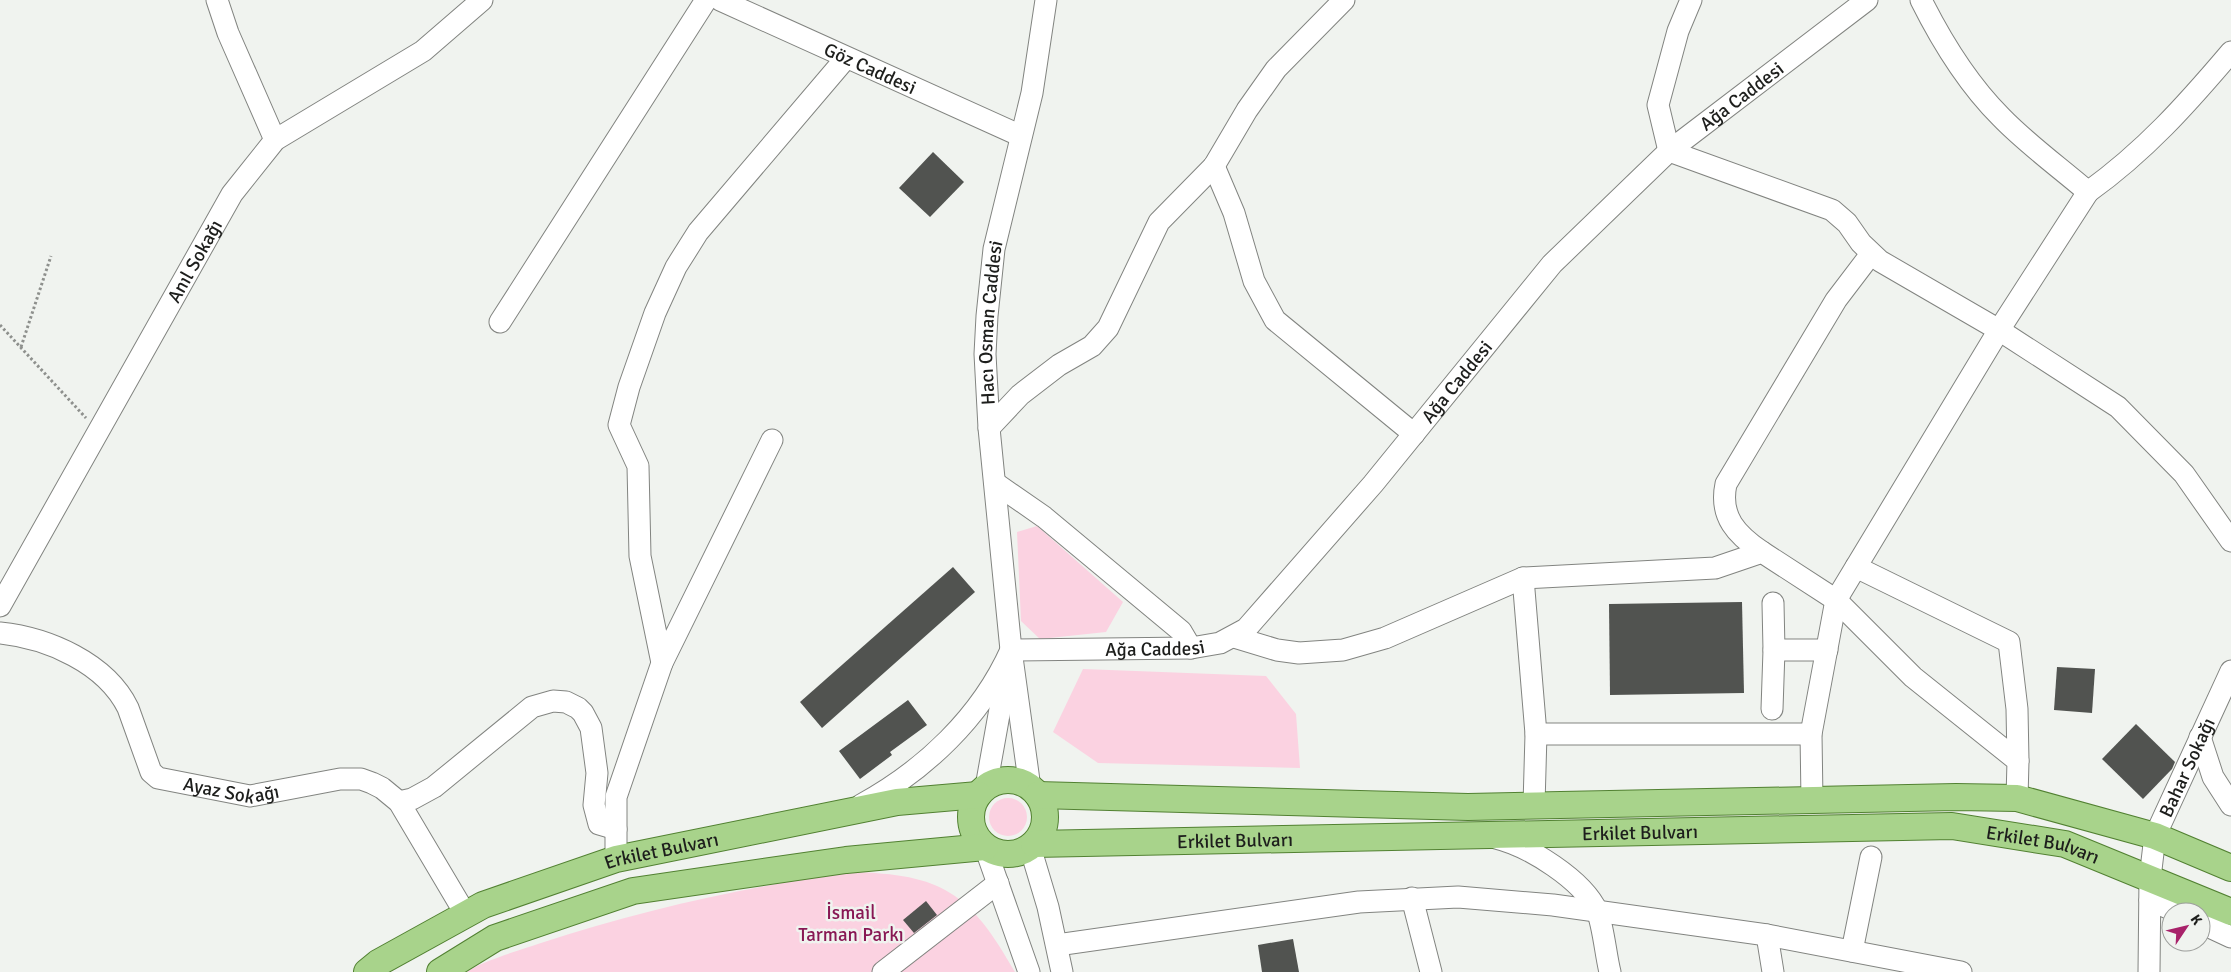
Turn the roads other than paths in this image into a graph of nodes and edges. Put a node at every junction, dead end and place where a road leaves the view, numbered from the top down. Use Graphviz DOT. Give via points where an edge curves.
graph roads {
  1 [pos="217,0"];
  2 [pos="482,0"];
  3 [pos="706,0"];
  4 [pos="720,0"];
  5 [pos="1046,0"];
  6 [pos="1344,0"];
  7 [pos="1691,0"];
  8 [pos="1867,0"];
  9 [pos="1921,0"];
  10 [pos="2231,52"];
  11 [pos="846,58"];
  12 [pos="1021,136"];
  13 [pos="275,140"];
  14 [pos="1669,151"];
  15 [pos="1214,166"];
  16 [pos="2088,192"];
  17 [pos="1871,254"];
  18 [pos="500,322"];
  19 [pos="1999,330"];
  20 [pos="990,428"];
  21 [pos="1414,434"];
  22 [pos="772,440"];
  23 [pos="995,483"];
  24 [pos="2231,540"];
  25 [pos="1762,552"];
  26 [pos="1856,567"];
  27 [pos="7,578"];
  28 [pos="1523,578"];
  29 [pos="1836,600"];
  30 [pos="1773,602"];
  31 [pos="0,606"];
  32 [pos="0,633"];
  33 [pos="1234,637"];
  34 [pos="1191,648"];
  35 [pos="1011,650"];
  36 [pos="1774,650"];
  37 [pos="1827,650"];
  38 [pos="662,663"];
  39 [pos="2231,671"];
  40 [pos="1772,709"];
  41 [pos="1536,734"];
  42 [pos="1811,734"];
  43 [pos="2200,737"];
  44 [pos="2018,761"];
  45 [pos="982,791"];
  46 [pos="1034,791"];
  47 [pos="2018,798"];
  48 [pos="1812,800"];
  49 [pos="399,802"];
  50 [pos="1534,805"];
  51 [pos="2231,805"];
  52 [pos="852,811"];
  53 [pos="616,829"];
  54 [pos="1483,835"];
  55 [pos="2155,836"];
  56 [pos="1032,845"];
  57 [pos="985,847"];
  58 [pos="1871,857"];
  59 [pos="616,859"];
  60 [pos="2231,868"];
  61 [pos="998,883"];
  62 [pos="2150,889"];
  63 [pos="1412,898"];
  64 [pos="2165,902"];
  65 [pos="1597,911"];
  66 [pos="2231,912"];
  67 [pos="466,915"];
  68 [pos="2211,927"];
  69 [pos="1767,936"];
  70 [pos="2231,936"];
  71 [pos="1056,945"];
  72 [pos="1852,951"];
  73 [pos="367,972"];
  74 [pos="440,972"];
  75 [pos="883,972"];
  76 [pos="1029,972"];
  77 [pos="1062,972"];
  78 [pos="1431,972"];
  79 [pos="1610,972"];
  80 [pos="1774,972"];
  81 [pos="1961,972"];
  82 [pos="2149,972"];
  1 -- 13 [label="street"];
  2 -- 13 [label="street, Anıl Sokağı" via="423,51"];
  3 -- 18 [label="street"];
  4 -- 11 [label="street, Göz Caddesi"];
  5 -- 12 [label="street, Hacı Osman Caddesi" via="1032,93"];
  6 -- 15 [label="street" via="1276,69"];
  7 -- 14 [label="street" via="1678,31 1658,105"];
  8 -- 14 [label="street, Ağa Caddesi"];
  9 -- 16 [label="street" via="1952,56 1983,98"];
  10 -- 16 [label="street" via="2154,139"];
  11 -- 12 [label="street, Göz Caddesi"];
  11 -- 38 [label="street" via="713,212 684,253 655,313 629,387 619,425 638,466 640,556"];
  12 -- 20 [label="street, Hacı Osman Caddesi" via="1001,215 990,282 986,354"];
  13 -- 27 [label="street, Anıl Sokağı" via="232,194 99,431"];
  14 -- 17 [label="street" via="1832,210 1847,223"];
  14 -- 21 [label="street, Ağa Caddesi" via="1552,264"];
  15 -- 20 [label="street" via="1159,222 1114,318 1100,337 1020,394"];
  15 -- 21 [label="street" via="1234,213 1254,281 1276,320"];
  16 -- 19 [label="street"];
  17 -- 19 [label="street"];
  17 -- 25 [label="street" via="1836,300 1726,484 1724,503 1728,518 1741,535"];
  19 -- 24 [label="street" via="2118,407 2184,474"];
  19 -- 26 [label="street"];
  20 -- 23 [label="street, Hacı Osman Caddesi"];
  21 -- 33 [label="street, Ağa Caddesi" via="1257,619"];
  22 -- 38 [label="street"];
  23 -- 34 [label="street" via="1044,517 1181,631"];
  23 -- 35 [label="street, Hacı Osman Caddesi"];
  25 -- 28 [label="street" via="1715,568"];
  25 -- 29 [label="street"];
  26 -- 29 [label="street"];
  26 -- 44 [label="street" via="2009,642 2017,709"];
  27 -- 31 [label="street, Anıl Sokağı"];
  28 -- 33 [label="street" via="1385,638 1343,650 1299,653"];
  28 -- 41 [label="street"];
  29 -- 37 [label="street"];
  29 -- 44 [label="street" via="1912,677"];
  30 -- 36 [label="street"];
  32 -- 49 [label="street, Ayaz Sokağı" via="51,646 110,681 128,708 150,772 158,778 250,796 351,778 382,788"];
  33 -- 34 [label="street, Ağa Caddesi"];
  34 -- 35 [label="street, Ağa Caddesi"];
  35 -- 45 [label="street"];
  35 -- 46 [label="street"];
  35 -- 52 [label="street" via="985,698 948,740 903,780"];
  36 -- 37 [label="street"];
  36 -- 40 [label="street"];
  37 -- 42 [label="street"];
  38 -- 53 [label="street" via="616,797"];
  39 -- 43 [label="street, Bahar Sokağı"];
  41 -- 42 [label="street"];
  41 -- 50 [label="street"];
  42 -- 48 [label="street"];
  43 -- 51 [label="street" via="2213,777"];
  43 -- 55 [label="street, Bahar Sokağı"];
  44 -- 47 [label="street"];
  45 -- 46 [label="main road" via="1000,781 1010,780 1021,782"];
  45 -- 52 [label="main road, Erkilet Bulvarı"];
  45 -- 57 [label="main road" via="971,809 970,820 972,830"];
  46 -- 50 [label="main road, Erkilet Bulvarı" via="1468,806"];
  46 -- 56 [label="main road" via="1045,815 1044,825"];
  47 -- 48 [label="main road, Erkilet Bulvarı"];
  47 -- 55 [label="main road, Erkilet Bulvarı"];
  48 -- 50 [label="main road, Erkilet Bulvarı"];
  49 -- 53 [label="street" via="434,787 532,707 553,701 566,702 578,708 591,728 597,773 594,805 599,824"];
  49 -- 67 [label="street, Ayaz Sokağı"];
  52 -- 59 [label="main road, Erkilet Bulvarı"];
  53 -- 59 [label="street"];
  54 -- 56 [label="main road, Erkilet Bulvarı"];
  54 -- 62 [label="main road, Erkilet Bulvarı" via="1952,826 2065,844"];
  54 -- 65 [label="street" via="1517,845 1548,862 1575,884"];
  55 -- 60 [label="main road, Erkilet Bulvarı"];
  55 -- 62 [label="street, Bahar Sokağı"];
  56 -- 57 [label="main road" via="1016,854"];
  56 -- 71 [label="street"];
  57 -- 61 [label="street"];
  57 -- 74 [label="main road, Erkilet Bulvarı" via="846,860 633,891 496,938"];
  58 -- 72 [label="street"];
  59 -- 67 [label="main road, Erkilet Bulvarı"];
  61 -- 75 [label="street"];
  61 -- 76 [label="street"];
  62 -- 64 [label="street"];
  62 -- 66 [label="main road, Erkilet Bulvarı"];
  62 -- 82 [label="street, Bahar Sokağı"];
  63 -- 65 [label="street" via="1490,899"];
  63 -- 71 [label="street" via="1359,902"];
  63 -- 78 [label="street"];
  65 -- 69 [label="street"];
  65 -- 79 [label="street"];
  67 -- 73 [label="main road, Erkilet Bulvarı"];
  68 -- 70 [label="street"];
  69 -- 72 [label="street"];
  69 -- 80 [label="street"];
  71 -- 77 [label="street"];
  72 -- 81 [label="street"];
}
